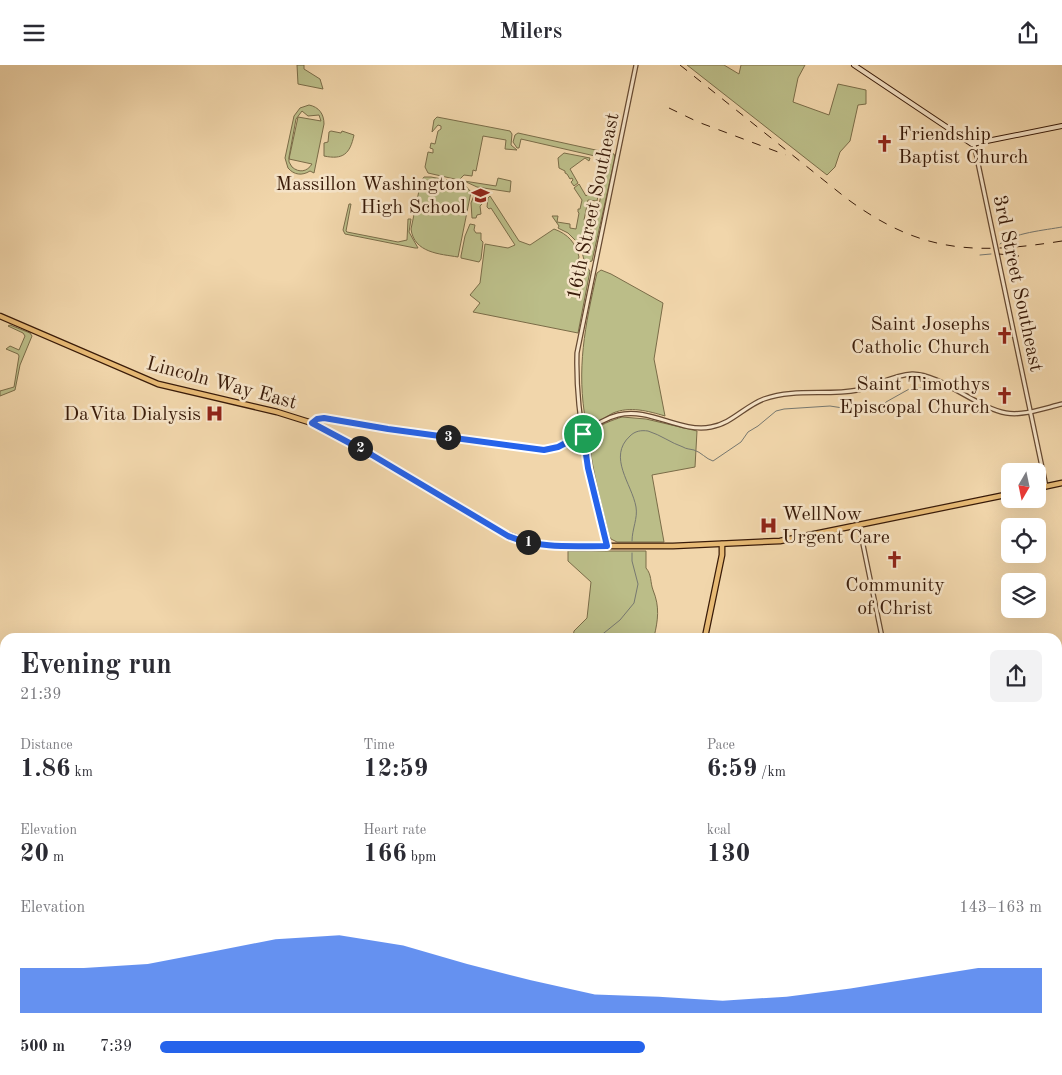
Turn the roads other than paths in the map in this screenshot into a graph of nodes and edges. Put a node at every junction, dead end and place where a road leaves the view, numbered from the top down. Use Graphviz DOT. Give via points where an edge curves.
graph roads {
  1 [pos="636,65"];
  2 [pos="854,65"];
  3 [pos="1062,126"];
  4 [pos="974,144"];
  5 [pos="0,316"];
  6 [pos="1062,404"];
  7 [pos="1030,411"];
  8 [pos="312,423"];
  9 [pos="583,434"];
  10 [pos="1041,463"];
  11 [pos="1062,483"];
  12 [pos="1046,487"];
  13 [pos="1001,496"];
  14 [pos="859,525"];
  15 [pos="722,544"];
  16 [pos="607,546"];
  17 [pos="706,633"];
  18 [pos="881,633"];
  1 -- 9 [label="street, 16th Street Southeast" via="577,353"];
  2 -- 4 [label="main road"];
  3 -- 4 [label="main road"];
  4 -- 7 [label="street, 3rd Street Southeast"];
  5 -- 8 [label="main road, Lincoln Way East" via="158,384"];
  6 -- 7 [label="street"];
  7 -- 9 [label="street" via="1011,414 994,410 932,378 912,374 860,389 776,396 760,401 727,422 710,427 689,427 653,416 629,413 611,417"];
  7 -- 10 [label="street, 3rd Street Southeast"];
  8 -- 9 [label="street" via="324,418 544,450 558,447"];
  8 -- 16 [label="main road, Lincoln Way East" via="514,538 545,545"];
  9 -- 16 [label="street, 16th Street Southeast"];
  11 -- 12 [label="main road"];
  13 -- 14 [label="main road, Lincoln Way East"];
  14 -- 15 [label="main road, Lincoln Way East" via="787,540"];
  14 -- 18 [label="street"];
  15 -- 16 [label="main road, Lincoln Way East"];
  15 -- 17 [label="main road"];
}
